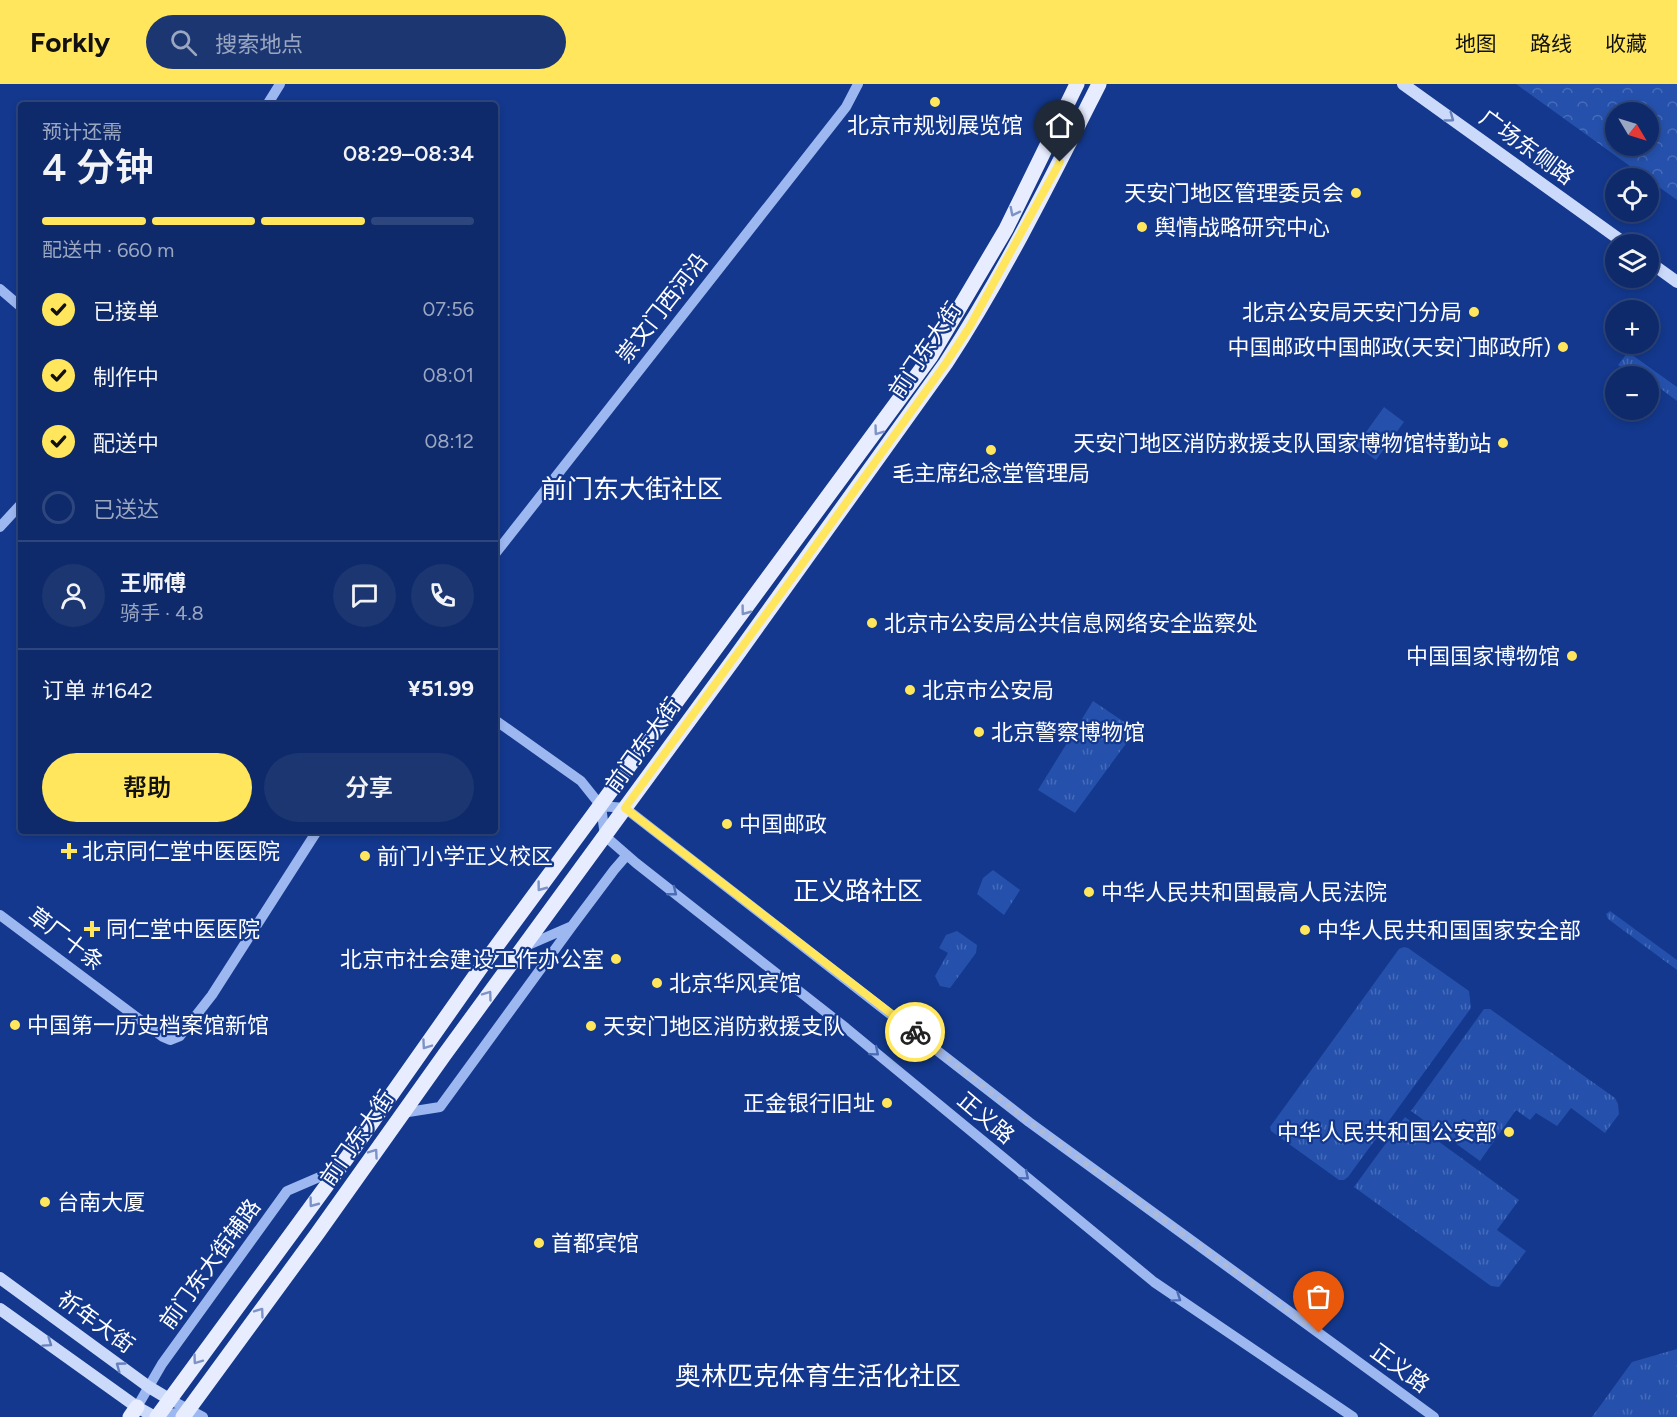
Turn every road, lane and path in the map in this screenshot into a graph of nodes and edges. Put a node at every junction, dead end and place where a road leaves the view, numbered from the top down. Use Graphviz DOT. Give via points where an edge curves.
graph roads {
  1 [pos="280,84"];
  2 [pos="858,84"];
  3 [pos="1077,84"];
  4 [pos="1099,84"];
  5 [pos="1403,84"];
  6 [pos="269,102"];
  7 [pos="1612,234"];
  8 [pos="1659,269"];
  9 [pos="1677,282"];
  10 [pos="0,289"];
  11 [pos="18,304"];
  12 [pos="18,507"];
  13 [pos="0,527"];
  14 [pos="498,550"];
  15 [pos="498,722"];
  16 [pos="601,806"];
  17 [pos="625,808"];
  18 [pos="315,834"];
  19 [pos="605,837"];
  20 [pos="627,855"];
  21 [pos="0,915"];
  22 [pos="572,926"];
  23 [pos="523,947"];
  24 [pos="402,1113"];
  25 [pos="338,1169"];
  26 [pos="0,1278"];
  27 [pos="0,1309"];
  28 [pos="149,1387"];
  29 [pos="169,1398"];
  30 [pos="134,1412"];
  31 [pos="185,1413"];
  32 [pos="157,1417"];
  33 [pos="203,1417"];
  34 [pos="1353,1417"];
  35 [pos="1434,1417"];
  1 -- 6 [label="street"];
  2 -- 14 [label="street, 崇文门西河沿" via="846,107"];
  3 -- 16 [label="main road, 前门东大街, one-way" via="1006,229 932,356"];
  4 -- 17 [label="main road, 前门东大街" via="970,326"];
  5 -- 7 [label="main road, 广场东侧路, one-way"];
  8 -- 9 [label="main road"];
  10 -- 11 [label="street"];
  12 -- 13 [label="street"];
  15 -- 16 [label="street" via="581,781"];
  16 -- 17 [label="street"];
  16 -- 19 [label="street"];
  16 -- 25 [label="main road, 前门东大街, one-way"];
  17 -- 19 [label="main road, 前门东大街"];
  17 -- 35 [label="street, 正义路" via="1029,1122"];
  18 -- 21 [label="street, 草厂十条" via="212,995 180,1036 170,1040"];
  19 -- 20 [label="street, 正义路"];
  19 -- 23 [label="main road, 前门东大街"];
  20 -- 22 [label="street"];
  20 -- 34 [label="street, 正义路, one-way" via="846,1028 1154,1282"];
  22 -- 23 [label="street"];
  22 -- 24 [label="street" via="440,1107"];
  24 -- 23 [label="main road, 前门东大街, one-way"];
  31 -- 24 [label="main road, 前门东大街, one-way"];
  25 -- 28 [label="street, 前门东大街辅路" via="287,1191"];
  25 -- 29 [label="main road, 前门东大街, one-way"];
  28 -- 26 [label="main road, 祈年大街, one-way"];
  27 -- 30 [label="main road, 祈年大街, one-way"];
  28 -- 29 [label="main road, 祈年大街"];
  28 -- 30 [label="street, 前门东大街辅路"];
  29 -- 31 [label="street"];
  29 -- 32 [label="main road, 前门东大街"];
  30 -- 32 [label="main road, 祈年大街"];
  31 -- 32 [label="street"];
  31 -- 33 [label="street"];
}
